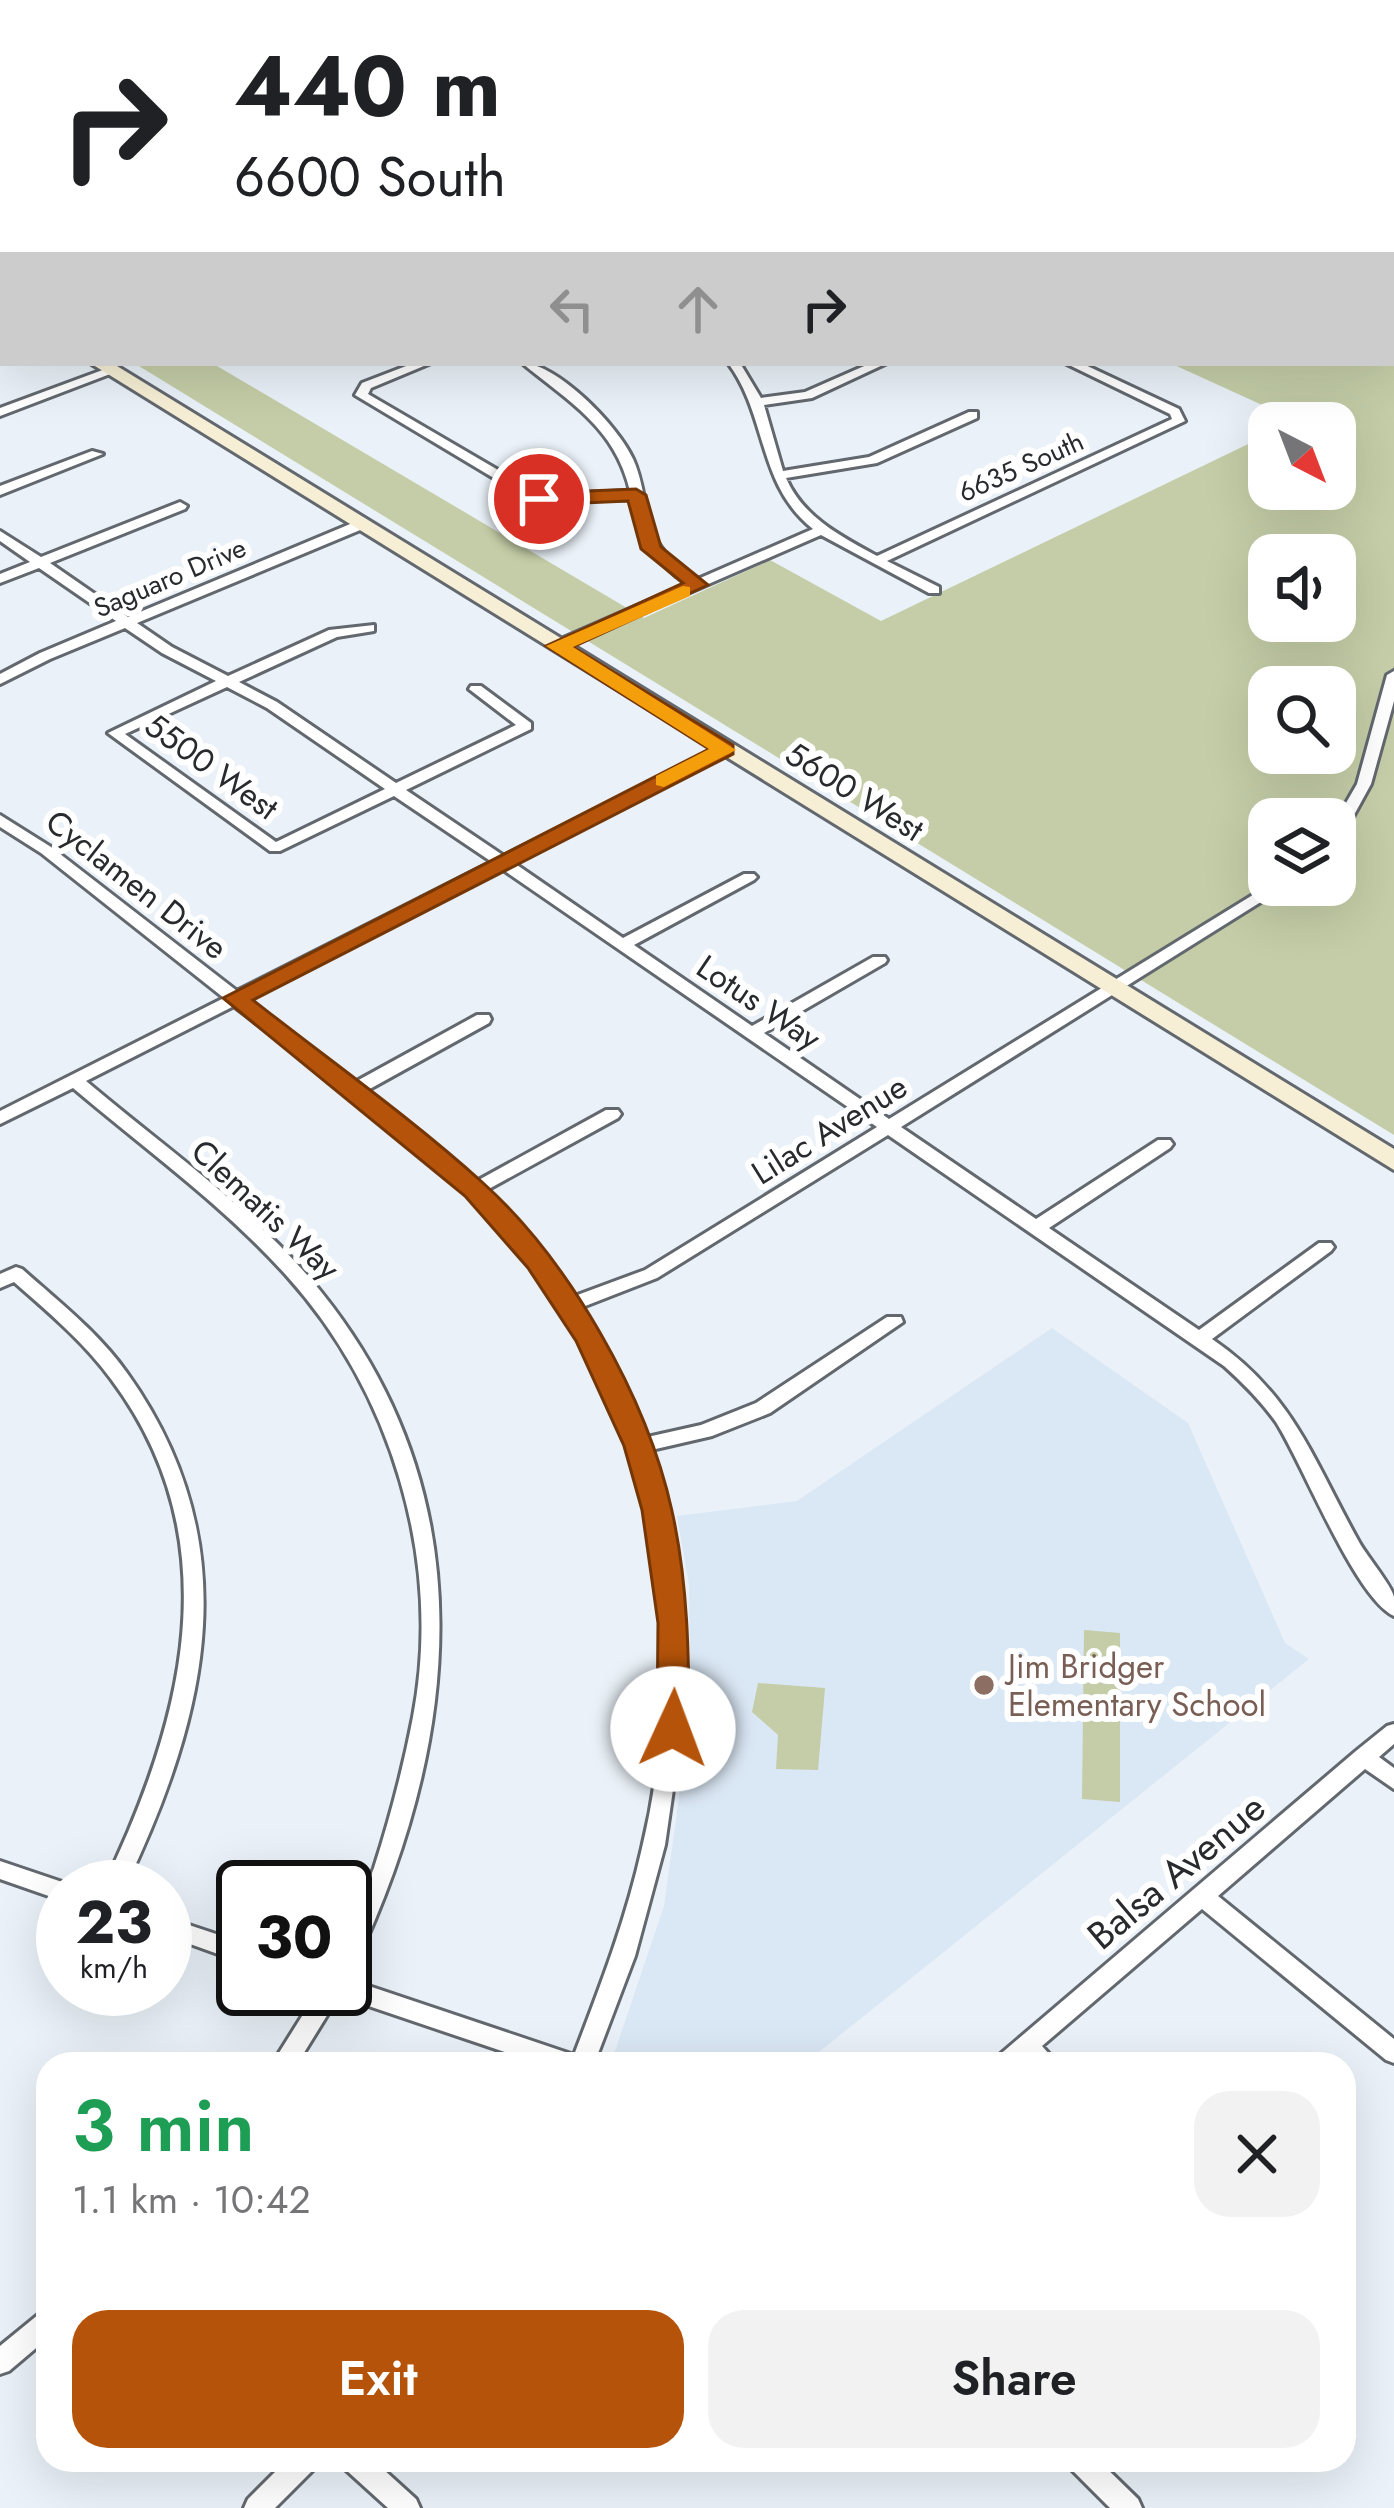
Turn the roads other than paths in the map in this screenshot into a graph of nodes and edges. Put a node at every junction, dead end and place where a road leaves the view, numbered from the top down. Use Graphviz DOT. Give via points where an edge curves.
graph roads {
  1 [pos="418,366"];
  2 [pos="533,366"];
  3 [pos="737,366"];
  4 [pos="874,366"];
  5 [pos="1077,366"];
  6 [pos="105,367"];
  7 [pos="756,402"];
  8 [pos="0,412"];
  9 [pos="974,415"];
  10 [pos="98,454"];
  11 [pos="780,475"];
  12 [pos="0,491"];
  13 [pos="636,495"];
  14 [pos="180,506"];
  15 [pos="360,525"];
  16 [pos="823,529"];
  17 [pos="0,535"];
  18 [pos="879,560"];
  19 [pos="40,562"];
  20 [pos="0,578"];
  21 [pos="698,585"];
  22 [pos="934,590"];
  23 [pos="126,622"];
  24 [pos="369,628"];
  25 [pos="557,646"];
  26 [pos="1394,675"];
  27 [pos="0,680"];
  28 [pos="223,681"];
  29 [pos="476,689"];
  30 [pos="725,750"];
  31 [pos="398,792"];
  32 [pos="1356,798"];
  33 [pos="0,820"];
  34 [pos="502,863"];
  35 [pos="748,877"];
  36 [pos="1248,905"];
  37 [pos="622,945"];
  38 [pos="879,960"];
  39 [pos="1113,989"];
  40 [pos="236,998"];
  41 [pos="483,1019"];
  42 [pos="752,1033"];
  43 [pos="74,1080"];
  44 [pos="354,1090"];
  45 [pos="612,1114"];
  46 [pos="0,1118"];
  47 [pos="890,1127"];
  48 [pos="1164,1144"];
  49 [pos="1394,1161"];
  50 [pos="474,1190"];
  51 [pos="1037,1227"];
  52 [pos="1325,1247"];
  53 [pos="8,1278"];
  54 [pos="568,1306"];
  55 [pos="894,1322"];
  56 [pos="1200,1339"];
  57 [pos="639,1446"];
  58 [pos="1394,1608"];
  59 [pos="1394,1732"];
  60 [pos="1364,1757"];
  61 [pos="1394,1780"];
  62 [pos="127,1860"];
  63 [pos="0,1870"];
  64 [pos="36,1883"];
  65 [pos="1202,1896"];
  66 [pos="372,1898"];
  67 [pos="372,1997"];
  68 [pos="314,2016"];
  69 [pos="1026,2046"];
  70 [pos="292,2052"];
  71 [pos="534,2052"];
  72 [pos="587,2052"];
  73 [pos="1019,2052"];
  74 [pos="1033,2052"];
  75 [pos="1394,2053"];
  76 [pos="36,2332"];
  77 [pos="0,2362"];
  78 [pos="293,2472"];
  79 [pos="367,2472"];
  80 [pos="1092,2472"];
  81 [pos="257,2508"];
  82 [pos="406,2508"];
  83 [pos="1129,2508"];
  1 -- 13 [label="street" via="360,392 539,499"];
  2 -- 13 [label="street" via="620,446"];
  3 -- 7 [label="street"];
  4 -- 7 [label="street" via="808,395"];
  5 -- 18 [label="street, 6635 South" via="1180,418"];
  6 -- 8 [label="street"];
  6 -- 15 [label="main road, 5600 West"];
  7 -- 11 [label="street"];
  9 -- 11 [label="street" via="861,464"];
  10 -- 12 [label="street"];
  11 -- 16 [label="street" via="797,510"];
  13 -- 21 [label="street" via="652,549"];
  14 -- 19 [label="street"];
  15 -- 23 [label="street, Saguaro Drive"];
  15 -- 25 [label="main road, 5600 West"];
  16 -- 18 [label="street"];
  16 -- 21 [label="street"];
  17 -- 19 [label="street, Lotus Way"];
  18 -- 22 [label="street"];
  19 -- 20 [label="street"];
  19 -- 23 [label="street, Lotus Way"];
  21 -- 25 [label="street"];
  23 -- 27 [label="street, Saguaro Drive"];
  23 -- 28 [label="street, Lotus Way"];
  24 -- 28 [label="street" via="334,633"];
  25 -- 30 [label="main road, 5600 West"];
  26 -- 32 [label="street"];
  28 -- 31 [label="street, Lotus Way"];
  28 -- 31 [label="street, 5500 West" via="115,733 275,848"];
  29 -- 31 [label="street" via="526,726"];
  30 -- 34 [label="street"];
  30 -- 39 [label="main road, 5600 West"];
  31 -- 34 [label="street, Lotus Way"];
  33 -- 40 [label="street, Cyclamen Drive"];
  34 -- 37 [label="street, Lotus Way"];
  34 -- 40 [label="street"];
  35 -- 37 [label="street"];
  36 -- 39 [label="street, Lilac Avenue"];
  37 -- 42 [label="street, Lotus Way"];
  38 -- 42 [label="street"];
  39 -- 47 [label="street, Lilac Avenue"];
  39 -- 49 [label="main road, 5600 West"];
  40 -- 43 [label="street"];
  40 -- 44 [label="street, Cyclamen Drive"];
  41 -- 44 [label="street"];
  42 -- 47 [label="street, Lotus Way"];
  43 -- 46 [label="street"];
  43 -- 66 [label="street, Clematis Way" via="260,1239 317,1299 387,1410 416,1491 432,1652 416,1769"];
  44 -- 50 [label="street, Cyclamen Drive"];
  45 -- 50 [label="street"];
  47 -- 51 [label="street, Lotus Way"];
  47 -- 54 [label="street, Lilac Avenue" via="651,1274"];
  48 -- 51 [label="street"];
  50 -- 54 [label="street, Cyclamen Drive"];
  51 -- 56 [label="street, Lotus Way"];
  52 -- 56 [label="street"];
  53 -- 62 [label="street" via="95,1348 144,1412 190,1537 195,1642 183,1717"];
  54 -- 57 [label="street, Cyclamen Drive"];
  55 -- 57 [label="street" via="763,1408"];
  56 -- 58 [label="street, Lotus Way" via="1254,1379 1283,1413 1360,1564"];
  57 -- 72 [label="street, Cyclamen Drive" via="671,1592 673,1729 642,1901"];
  59 -- 60 [label="street, Balsa Avenue"];
  60 -- 61 [label="street"];
  60 -- 65 [label="street, Balsa Avenue"];
  63 -- 64 [label="street"];
  65 -- 69 [label="street, Balsa Avenue"];
  65 -- 75 [label="street"];
  67 -- 71 [label="street"];
  68 -- 70 [label="street"];
  69 -- 73 [label="street, Balsa Avenue"];
  69 -- 74 [label="street"];
  76 -- 77 [label="street"];
  78 -- 81 [label="street"];
  79 -- 82 [label="street"];
  80 -- 83 [label="street"];
}
